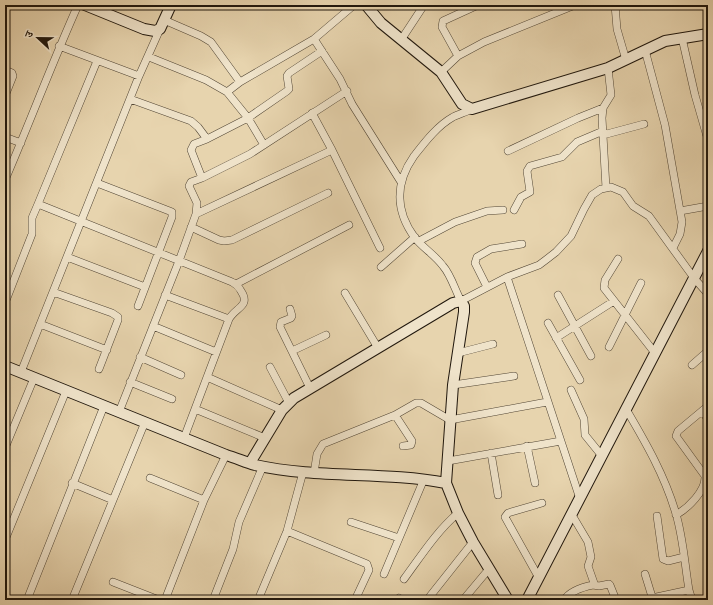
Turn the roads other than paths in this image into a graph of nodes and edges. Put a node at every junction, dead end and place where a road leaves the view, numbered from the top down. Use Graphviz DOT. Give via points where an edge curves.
graph roads {
  1 [pos="78,5"];
  2 [pos="85,5"];
  3 [pos="171,5"];
  4 [pos="354,5"];
  5 [pos="366,5"];
  6 [pos="424,5"];
  7 [pos="478,5"];
  8 [pos="575,5"];
  9 [pos="615,5"];
  10 [pos="162,24"];
  11 [pos="708,34"];
  12 [pos="682,38"];
  13 [pos="314,39"];
  14 [pos="401,40"];
  15 [pos="59,46"];
  16 [pos="645,50"];
  17 [pos="322,51"];
  18 [pos="149,56"];
  19 [pos="458,56"];
  20 [pos="626,60"];
  21 [pos="97,61"];
  22 [pos="608,68"];
  23 [pos="5,70"];
  24 [pos="441,72"];
  25 [pos="139,76"];
  26 [pos="240,82"];
  27 [pos="347,91"];
  28 [pos="227,92"];
  29 [pos="5,96"];
  30 [pos="130,99"];
  31 [pos="604,108"];
  32 [pos="472,109"];
  33 [pos="312,113"];
  34 [pos="248,118"];
  35 [pos="644,124"];
  36 [pos="603,133"];
  37 [pos="5,137"];
  38 [pos="207,139"];
  39 [pos="708,140"];
  40 [pos="21,143"];
  41 [pos="264,145"];
  42 [pos="332,150"];
  43 [pos="508,151"];
  44 [pos="202,178"];
  45 [pos="5,180"];
  46 [pos="97,182"];
  47 [pos="401,182"];
  48 [pos="606,188"];
  49 [pos="328,193"];
  50 [pos="38,204"];
  51 [pos="708,206"];
  52 [pos="503,210"];
  53 [pos="514,210"];
  54 [pos="680,211"];
  55 [pos="196,214"];
  56 [pos="81,221"];
  57 [pos="349,225"];
  58 [pos="191,227"];
  59 [pos="417,239"];
  60 [pos="522,244"];
  61 [pos="380,248"];
  62 [pos="673,248"];
  63 [pos="708,251"];
  64 [pos="159,252"];
  65 [pos="67,257"];
  66 [pos="618,259"];
  67 [pos="179,261"];
  68 [pos="381,267"];
  69 [pos="507,277"];
  70 [pos="694,278"];
  71 [pos="641,283"];
  72 [pos="236,284"];
  73 [pos="145,287"];
  74 [pos="487,287"];
  75 [pos="53,292"];
  76 [pos="345,293"];
  77 [pos="708,294"];
  78 [pos="165,295"];
  79 [pos="558,295"];
  80 [pos="461,301"];
  81 [pos="614,301"];
  82 [pos="5,303"];
  83 [pos="138,306"];
  84 [pos="290,309"];
  85 [pos="624,314"];
  86 [pos="229,319"];
  87 [pos="548,323"];
  88 [pos="40,324"];
  89 [pos="153,326"];
  90 [pos="575,326"];
  91 [pos="326,335"];
  92 [pos="556,338"];
  93 [pos="493,344"];
  94 [pos="609,347"];
  95 [pos="378,348"];
  96 [pos="107,350"];
  97 [pos="292,351"];
  98 [pos="708,351"];
  99 [pos="216,352"];
  100 [pos="458,353"];
  101 [pos="655,353"];
  102 [pos="592,356"];
  103 [pos="140,357"];
  104 [pos="692,365"];
  105 [pos="5,366"];
  106 [pos="270,367"];
  107 [pos="99,369"];
  108 [pos="20,372"];
  109 [pos="181,375"];
  110 [pos="514,376"];
  111 [pos="207,377"];
  112 [pos="34,378"];
  113 [pos="580,380"];
  114 [pos="130,382"];
  115 [pos="453,385"];
  116 [pos="310,388"];
  117 [pos="571,390"];
  118 [pos="66,391"];
  119 [pos="172,399"];
  120 [pos="547,402"];
  121 [pos="104,406"];
  122 [pos="286,406"];
  123 [pos="705,408"];
  124 [pos="195,409"];
  125 [pos="626,409"];
  126 [pos="119,412"];
  127 [pos="396,415"];
  128 [pos="708,419"];
  129 [pos="450,420"];
  130 [pos="145,422"];
  131 [pos="184,438"];
  132 [pos="265,438"];
  133 [pos="561,441"];
  134 [pos="403,446"];
  135 [pos="528,446"];
  136 [pos="5,448"];
  137 [pos="491,453"];
  138 [pos="226,455"];
  139 [pos="602,456"];
  140 [pos="448,461"];
  141 [pos="250,463"];
  142 [pos="263,466"];
  143 [pos="303,472"];
  144 [pos="314,472"];
  145 [pos="150,478"];
  146 [pos="424,479"];
  147 [pos="72,483"];
  148 [pos="446,483"];
  149 [pos="535,483"];
  150 [pos="498,495"];
  151 [pos="580,499"];
  152 [pos="113,500"];
  153 [pos="204,500"];
  154 [pos="542,503"];
  155 [pos="458,512"];
  156 [pos="572,515"];
  157 [pos="676,515"];
  158 [pos="657,516"];
  159 [pos="351,522"];
  160 [pos="287,531"];
  161 [pos="399,538"];
  162 [pos="5,540"];
  163 [pos="473,542"];
  164 [pos="684,557"];
  165 [pos="488,569"];
  166 [pos="384,574"];
  167 [pos="645,574"];
  168 [pos="539,578"];
  169 [pos="404,579"];
  170 [pos="113,582"];
  171 [pos="594,585"];
  172 [pos="689,590"];
  173 [pos="652,599"];
  174 [pos="26,600"];
  175 [pos="72,600"];
  176 [pos="159,600"];
  177 [pos="165,600"];
  178 [pos="213,600"];
  179 [pos="258,600"];
  180 [pos="355,600"];
  181 [pos="427,600"];
  182 [pos="463,600"];
  183 [pos="508,600"];
  184 [pos="528,600"];
  185 [pos="564,600"];
  186 [pos="616,600"];
  187 [pos="692,600"];
  1 -- 15 [label="street"];
  2 -- 10 [label="street" via="144,29 155,31"];
  3 -- 10 [label="street"];
  4 -- 13 [label="street"];
  5 -- 14 [label="street" via="381,23"];
  6 -- 14 [label="street"];
  7 -- 19 [label="street" via="443,21 442,24"];
  8 -- 19 [label="street" via="484,42"];
  9 -- 20 [label="street" via="617,28"];
  10 -- 18 [label="street"];
  10 -- 26 [label="street" via="201,36 211,42"];
  11 -- 12 [label="street"];
  12 -- 16 [label="street" via="665,41"];
  12 -- 39 [label="street"];
  13 -- 17 [label="street"];
  13 -- 26 [label="street"];
  14 -- 24 [label="street"];
  15 -- 21 [label="street"];
  15 -- 40 [label="street"];
  16 -- 20 [label="street"];
  16 -- 54 [label="street" via="665,125"];
  17 -- 27 [label="street"];
  17 -- 34 [label="street" via="289,73 287,91"];
  18 -- 25 [label="street"];
  18 -- 28 [label="street" via="206,80"];
  19 -- 24 [label="street"];
  20 -- 22 [label="street"];
  21 -- 25 [label="street"];
  21 -- 50 [label="street"];
  22 -- 31 [label="street" via="611,95"];
  22 -- 32 [label="street"];
  23 -- 29 [label="street" via="13,76"];
  24 -- 32 [label="street" via="462,104"];
  25 -- 30 [label="street"];
  26 -- 28 [label="street"];
  27 -- 33 [label="street"];
  27 -- 47 [label="street" via="352,104"];
  28 -- 34 [label="street"];
  30 -- 38 [label="street" via="191,122"];
  30 -- 46 [label="street"];
  31 -- 36 [label="street"];
  31 -- 43 [label="street"];
  32 -- 47 [label="street" via="453,118 432,134 412,160"];
  33 -- 41 [label="street"];
  33 -- 42 [label="street"];
  34 -- 38 [label="street"];
  34 -- 41 [label="street"];
  35 -- 36 [label="street"];
  36 -- 48 [label="street"];
  36 -- 53 [label="street" via="577,142 562,157 530,166 527,171 530,192 521,196"];
  37 -- 40 [label="street"];
  38 -- 44 [label="street" via="194,144 191,150"];
  40 -- 45 [label="street"];
  41 -- 44 [label="street"];
  42 -- 55 [label="street"];
  42 -- 61 [label="street"];
  44 -- 55 [label="street" via="188,186 197,203"];
  46 -- 56 [label="street"];
  46 -- 64 [label="street" via="172,212"];
  47 -- 59 [label="street" via="401,209"];
  48 -- 62 [label="street" via="611,187 623,192 633,206 653,221"];
  48 -- 69 [label="street" via="592,195 570,236 556,252 539,265"];
  49 -- 58 [label="street" via="232,240 219,240"];
  50 -- 56 [label="street"];
  50 -- 82 [label="street" via="32,218 32,234"];
  51 -- 54 [label="street"];
  52 -- 59 [label="street" via="487,211"];
  54 -- 62 [label="street" via="680,234"];
  55 -- 58 [label="street"];
  56 -- 64 [label="street"];
  56 -- 65 [label="street"];
  57 -- 72 [label="street"];
  58 -- 67 [label="street"];
  59 -- 68 [label="street"];
  59 -- 80 [label="street" via="444,267"];
  60 -- 74 [label="street" via="491,249 477,257 474,264"];
  62 -- 70 [label="street"];
  63 -- 70 [label="street"];
  64 -- 67 [label="street"];
  64 -- 73 [label="street"];
  65 -- 73 [label="street"];
  65 -- 75 [label="street"];
  66 -- 81 [label="street" via="604,285"];
  67 -- 72 [label="street"];
  67 -- 78 [label="street"];
  69 -- 74 [label="street"];
  69 -- 120 [label="street"];
  70 -- 77 [label="street"];
  70 -- 101 [label="street"];
  71 -- 85 [label="street"];
  72 -- 86 [label="street" via="246,299"];
  73 -- 83 [label="street"];
  74 -- 80 [label="street"];
  75 -- 88 [label="street"];
  75 -- 96 [label="street" via="118,317"];
  76 -- 95 [label="street"];
  78 -- 86 [label="street"];
  78 -- 89 [label="street"];
  79 -- 90 [label="street"];
  80 -- 95 [label="street" via="453,303"];
  80 -- 100 [label="street" via="464,312"];
  81 -- 85 [label="street"];
  81 -- 90 [label="street"];
  84 -- 97 [label="street" via="291,318 280,324"];
  85 -- 94 [label="street"];
  85 -- 101 [label="street"];
  86 -- 99 [label="street"];
  87 -- 92 [label="street"];
  88 -- 96 [label="street"];
  88 -- 108 [label="street"];
  89 -- 99 [label="street"];
  89 -- 103 [label="street"];
  90 -- 92 [label="street"];
  90 -- 102 [label="street"];
  91 -- 97 [label="street"];
  92 -- 113 [label="street"];
  93 -- 100 [label="street"];
  95 -- 116 [label="street"];
  96 -- 107 [label="street"];
  97 -- 116 [label="street"];
  98 -- 104 [label="street"];
  99 -- 111 [label="street"];
  100 -- 115 [label="street"];
  101 -- 125 [label="street"];
  103 -- 109 [label="street"];
  103 -- 114 [label="street"];
  105 -- 108 [label="street"];
  106 -- 122 [label="street"];
  108 -- 112 [label="street"];
  110 -- 115 [label="street"];
  111 -- 122 [label="street"];
  111 -- 124 [label="street"];
  112 -- 118 [label="street"];
  112 -- 136 [label="street"];
  114 -- 119 [label="street"];
  114 -- 126 [label="street"];
  115 -- 129 [label="street"];
  116 -- 122 [label="street"];
  117 -- 139 [label="street" via="584,419 585,435"];
  118 -- 121 [label="street"];
  118 -- 162 [label="street"];
  120 -- 129 [label="street"];
  120 -- 133 [label="street"];
  121 -- 126 [label="street"];
  121 -- 147 [label="street"];
  122 -- 132 [label="street"];
  123 -- 128 [label="street"];
  123 -- 157 [label="street" via="678,431 676,436 706,479 693,502"];
  124 -- 131 [label="street"];
  124 -- 132 [label="street"];
  125 -- 139 [label="street"];
  125 -- 157 [label="street" via="663,477"];
  126 -- 130 [label="street"];
  127 -- 129 [label="street" via="418,403"];
  127 -- 134 [label="street" via="412,441 411,445"];
  127 -- 144 [label="street" via="323,444 317,454"];
  129 -- 140 [label="street"];
  130 -- 131 [label="street"];
  130 -- 152 [label="street"];
  131 -- 138 [label="street"];
  132 -- 141 [label="street"];
  133 -- 135 [label="street"];
  133 -- 151 [label="street"];
  135 -- 137 [label="street"];
  135 -- 149 [label="street"];
  137 -- 140 [label="street"];
  137 -- 150 [label="street"];
  138 -- 141 [label="street"];
  138 -- 153 [label="street"];
  139 -- 151 [label="street"];
  140 -- 148 [label="street"];
  141 -- 142 [label="street"];
  142 -- 143 [label="street"];
  142 -- 178 [label="street" via="239,522 234,549"];
  143 -- 144 [label="street"];
  143 -- 160 [label="street"];
  144 -- 146 [label="street"];
  145 -- 153 [label="street"];
  146 -- 148 [label="street"];
  146 -- 161 [label="street"];
  147 -- 152 [label="street"];
  147 -- 174 [label="street"];
  148 -- 155 [label="street"];
  151 -- 156 [label="street"];
  152 -- 175 [label="street"];
  153 -- 177 [label="street"];
  154 -- 168 [label="street" via="508,513 505,517"];
  155 -- 163 [label="street"];
  155 -- 169 [label="street" via="432,540"];
  156 -- 168 [label="street"];
  156 -- 171 [label="street" via="588,542 591,557 588,566"];
  157 -- 164 [label="street"];
  158 -- 164 [label="street" via="663,559 668,561"];
  159 -- 161 [label="street"];
  160 -- 179 [label="street"];
  160 -- 180 [label="street" via="367,564 369,570"];
  161 -- 166 [label="street"];
  163 -- 165 [label="street"];
  163 -- 181 [label="street"];
  164 -- 172 [label="street"];
  165 -- 182 [label="street"];
  165 -- 183 [label="street"];
  167 -- 173 [label="street"];
  168 -- 184 [label="street"];
  170 -- 176 [label="street"];
  171 -- 185 [label="street" via="570,594"];
  171 -- 186 [label="street" via="608,584"];
  172 -- 173 [label="street"];
  172 -- 187 [label="street"];
}
